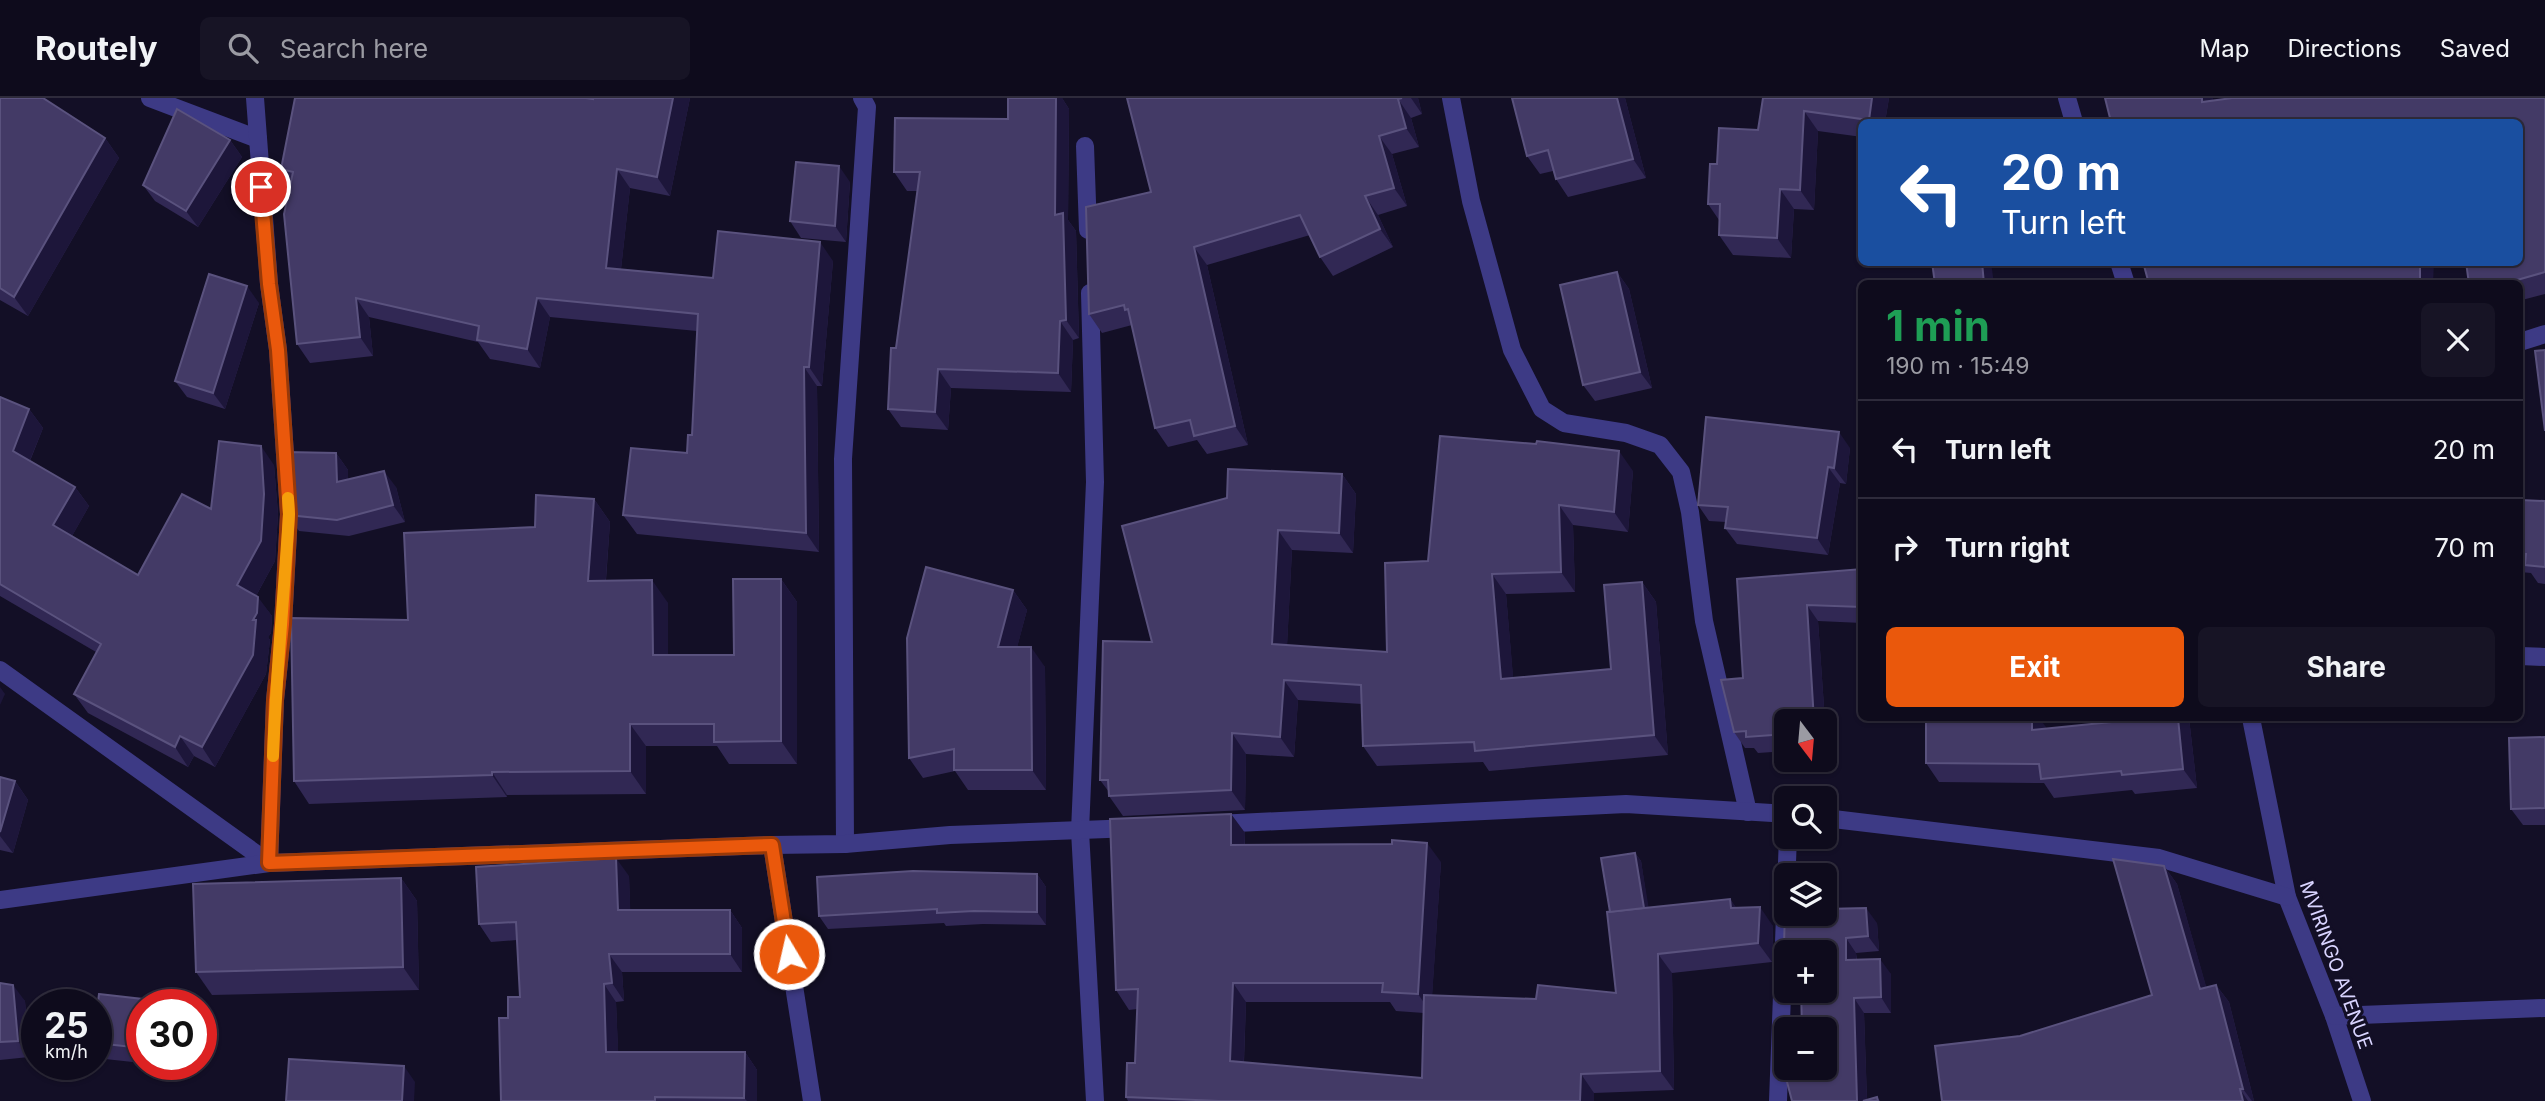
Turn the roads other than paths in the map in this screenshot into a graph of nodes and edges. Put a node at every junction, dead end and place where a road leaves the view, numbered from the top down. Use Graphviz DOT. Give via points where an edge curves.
graph roads {
  1 [pos="150,98"];
  2 [pos="255,98"];
  3 [pos="1451,98"];
  4 [pos="2067,98"];
  5 [pos="866,101"];
  6 [pos="2073,119"];
  7 [pos="258,139"];
  8 [pos="1085,146"];
  9 [pos="1088,241"];
  10 [pos="1089,282"];
  11 [pos="2545,334"];
  12 [pos="2523,341"];
  13 [pos="2523,656"];
  14 [pos="2545,657"];
  15 [pos="0,670"];
  16 [pos="2252,721"];
  17 [pos="1748,811"];
  18 [pos="1774,813"];
  19 [pos="1837,819"];
  20 [pos="1206,825"];
  21 [pos="1150,828"];
  22 [pos="1080,831"];
  23 [pos="845,844"];
  24 [pos="772,845"];
  25 [pos="1788,849"];
  26 [pos="269,863"];
  27 [pos="2287,897"];
  28 [pos="0,900"];
  29 [pos="2545,1008"];
  30 [pos="2334,1016"];
  31 [pos="812,1101"];
  32 [pos="1095,1101"];
  33 [pos="1778,1101"];
  34 [pos="2362,1101"];
  1 -- 7 [label="street"];
  2 -- 7 [label="street"];
  3 -- 17 [label="street" via="1472,201 1512,350 1542,409 1564,423 1626,433 1660,445 1681,472 1704,621"];
  4 -- 6 [label="street"];
  5 -- 23 [label="street" via="843,459"];
  7 -- 26 [label="street" via="289,514"];
  8 -- 9 [label="street"];
  10 -- 22 [label="street" via="1095,482"];
  11 -- 12 [label="street"];
  13 -- 14 [label="street"];
  15 -- 26 [label="street"];
  16 -- 27 [label="street, MVIRINGO AVENUE"];
  17 -- 18 [label="street"];
  17 -- 20 [label="street" via="1626,804"];
  19 -- 27 [label="street" via="2159,858"];
  21 -- 22 [label="street"];
  22 -- 23 [label="street"];
  22 -- 32 [label="street"];
  23 -- 24 [label="street"];
  24 -- 26 [label="street"];
  24 -- 31 [label="street"];
  25 -- 33 [label="street"];
  26 -- 28 [label="street"];
  27 -- 30 [label="street, MVIRINGO AVENUE"];
  29 -- 30 [label="street"];
  30 -- 34 [label="street, MVIRINGO AVENUE"];
}
